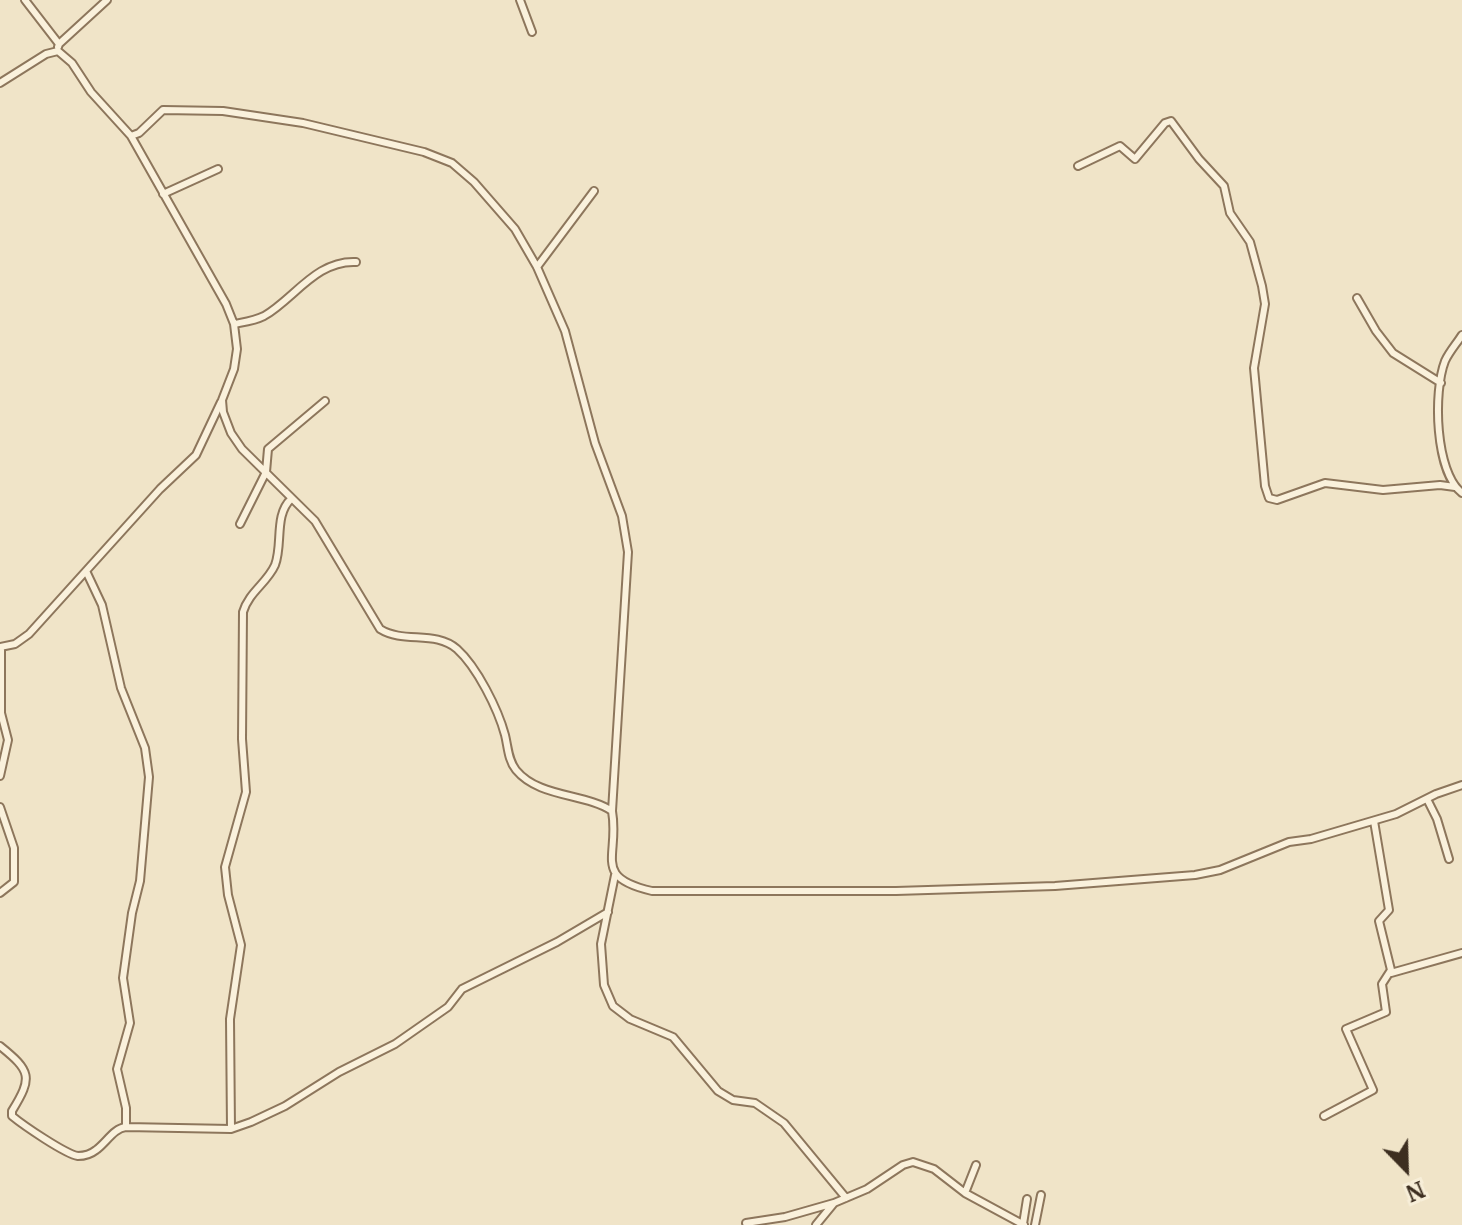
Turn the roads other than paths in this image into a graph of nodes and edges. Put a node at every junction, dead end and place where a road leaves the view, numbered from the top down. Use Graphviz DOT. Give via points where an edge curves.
graph roads {
  1 [pos="25,0"];
  2 [pos="107,0"];
  3 [pos="520,0"];
  4 [pos="532,32"];
  5 [pos="59,47"];
  6 [pos="0,83"];
  7 [pos="131,136"];
  8 [pos="1078,166"];
  9 [pos="218,169"];
  10 [pos="594,191"];
  11 [pos="163,194"];
  12 [pos="356,262"];
  13 [pos="537,267"];
  14 [pos="1357,298"];
  15 [pos="234,324"];
  16 [pos="1462,335"];
  17 [pos="1441,383"];
  18 [pos="222,400"];
  19 [pos="325,401"];
  20 [pos="266,472"];
  21 [pos="1455,487"];
  22 [pos="1462,493"];
  23 [pos="291,499"];
  24 [pos="240,524"];
  25 [pos="86,571"];
  26 [pos="1,648"];
  27 [pos="0,776"];
  28 [pos="1462,785"];
  29 [pos="1427,799"];
  30 [pos="0,807"];
  31 [pos="612,811"];
  32 [pos="1374,821"];
  33 [pos="1449,859"];
  34 [pos="615,875"];
  35 [pos="0,893"];
  36 [pos="608,912"];
  37 [pos="1462,953"];
  38 [pos="1391,973"];
  39 [pos="0,1046"];
  40 [pos="1324,1116"];
  41 [pos="126,1127"];
  42 [pos="231,1129"];
  43 [pos="976,1165"];
  44 [pos="965,1193"];
  45 [pos="1041,1195"];
  46 [pos="846,1198"];
  47 [pos="1027,1199"];
  48 [pos="834,1203"];
  49 [pos="746,1223"];
  50 [pos="816,1225"];
  51 [pos="1023,1225"];
  52 [pos="1035,1225"];
  1 -- 5 [label="street"];
  2 -- 5 [label="street"];
  3 -- 4 [label="street"];
  5 -- 6 [label="street"];
  5 -- 7 [label="street"];
  7 -- 11 [label="street"];
  7 -- 13 [label="street" via="163,110 223,111 303,123 442,158 464,171 507,219"];
  8 -- 21 [label="street" via="1120,146 1135,159 1171,121 1224,186 1230,213 1250,242 1265,298 1254,368 1269,498 1277,500 1325,483 1383,490"];
  9 -- 11 [label="street"];
  10 -- 13 [label="street"];
  11 -- 15 [label="street"];
  12 -- 15 [label="street" via="333,266 265,315"];
  13 -- 31 [label="street" via="565,331 627,536"];
  14 -- 17 [label="street" via="1393,353"];
  15 -- 18 [label="street" via="236,363"];
  16 -- 17 [label="street" via="1445,361"];
  17 -- 21 [label="street" via="1439,440"];
  18 -- 20 [label="street" via="231,433"];
  18 -- 25 [label="street" via="196,455"];
  19 -- 20 [label="street" via="272,445"];
  20 -- 23 [label="street"];
  20 -- 24 [label="street"];
  21 -- 22 [label="street"];
  23 -- 31 [label="street" via="319,527 380,629 398,637 438,640 464,657 499,714 518,772 542,787"];
  23 -- 42 [label="street" via="284,508 274,567 243,612 246,786 225,867 241,945 230,1019"];
  25 -- 26 [label="street" via="29,634"];
  25 -- 41 [label="street" via="102,605 121,688 148,769 140,881 123,978 130,1023 117,1066"];
  26 -- 27 [label="street" via="1,713 8,746"];
  28 -- 29 [label="street"];
  29 -- 32 [label="street"];
  29 -- 33 [label="street"];
  30 -- 35 [label="street" via="16,859 14,882"];
  31 -- 34 [label="street"];
  32 -- 34 [label="street" via="1289,842 1206,873 1101,883 692,892 637,888"];
  32 -- 38 [label="street" via="1389,910 1379,921"];
  34 -- 36 [label="street"];
  36 -- 42 [label="street" via="462,989 440,1013 395,1044 285,1106"];
  36 -- 46 [label="street" via="601,968 613,1006 673,1037 718,1091 755,1103 784,1123"];
  37 -- 38 [label="street"];
  38 -- 40 [label="street" via="1382,984 1386,1012 1346,1029 1373,1090"];
  39 -- 41 [label="street" via="27,1074 12,1116 47,1140 76,1156 92,1154 117,1129"];
  41 -- 42 [label="street"];
  43 -- 44 [label="street"];
  44 -- 46 [label="street" via="934,1169 913,1162"];
  44 -- 51 [label="street"];
  45 -- 52 [label="street"];
  46 -- 48 [label="street"];
  47 -- 51 [label="street"];
  48 -- 49 [label="street"];
  48 -- 50 [label="street"];
}
